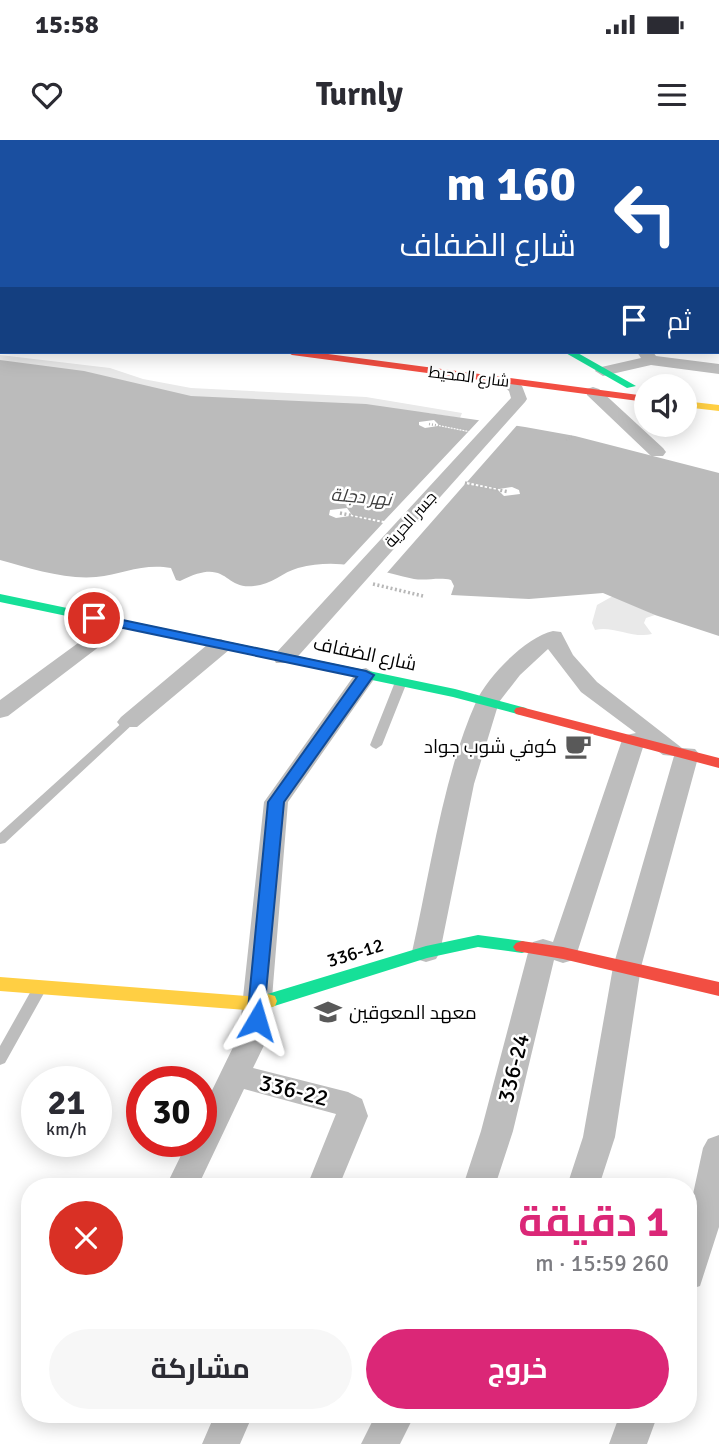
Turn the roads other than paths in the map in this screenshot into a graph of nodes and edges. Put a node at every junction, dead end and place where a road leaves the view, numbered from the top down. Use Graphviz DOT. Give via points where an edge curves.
graph roads {
  1 [pos="310,354"];
  2 [pos="377,354"];
  3 [pos="573,354"];
  4 [pos="648,356"];
  5 [pos="718,367"];
  6 [pos="603,370"];
  7 [pos="477,372"];
  8 [pos="509,378"];
  9 [pos="634,385"];
  10 [pos="634,387"];
  11 [pos="593,392"];
  12 [pos="697,394"];
  13 [pos="634,397"];
  14 [pos="719,397"];
  15 [pos="697,405"];
  16 [pos="719,408"];
  17 [pos="657,452"];
  18 [pos="0,598"];
  19 [pos="118,623"];
  20 [pos="221,645"];
  21 [pos="285,658"];
  22 [pos="366,675"];
  23 [pos="401,682"];
  24 [pos="488,701"];
  25 [pos="0,711"];
  26 [pos="129,722"];
  27 [pos="634,740"];
  28 [pos="376,745"];
  29 [pos="679,752"];
  30 [pos="719,763"];
  31 [pos="0,840"];
  32 [pos="553,951"];
  33 [pos="426,952"];
  34 [pos="627,967"];
  35 [pos="0,985"];
  36 [pos="41,986"];
  37 [pos="719,989"];
  38 [pos="259,1004"];
  39 [pos="0,1059"];
  40 [pos="235,1075"];
  41 [pos="719,1149"];
  42 [pos="186,1178"];
  43 [pos="326,1178"];
  44 [pos="482,1178"];
  45 [pos="586,1178"];
  46 [pos="697,1238"];
  47 [pos="230,1423"];
  48 [pos="391,1423"];
  49 [pos="636,1423"];
  50 [pos="221,1444"];
  51 [pos="380,1444"];
  52 [pos="628,1444"];
  1 -- 7 [label="street, شارع المحيط"];
  2 -- 7 [label="street, شارع المحيط"];
  3 -- 6 [label="street"];
  4 -- 5 [label="street"];
  4 -- 6 [label="street"];
  6 -- 9 [label="street"];
  7 -- 8 [label="street, شارع المحيط"];
  8 -- 10 [label="street, شارع المحيط"];
  8 -- 11 [label="street, شارع المحيط"];
  8 -- 21 [label="street, جسر الحرية" via="520,395 502,419"];
  11 -- 13 [label="street, شارع المحيط"];
  11 -- 17 [label="street"];
  12 -- 14 [label="street"];
  15 -- 16 [label="street"];
  18 -- 19 [label="street, شارع الضفاف"];
  19 -- 20 [label="street, شارع الضفاف"];
  19 -- 25 [label="street"];
  20 -- 21 [label="street, شارع الضفاف"];
  20 -- 26 [label="street"];
  21 -- 22 [label="street, شارع الضفاف"];
  22 -- 23 [label="street, شارع الضفاف"];
  22 -- 38 [label="street" via="276,802"];
  23 -- 24 [label="street, شارع الضفاف"];
  23 -- 28 [label="lane"];
  24 -- 27 [label="street, شارع الضفاف"];
  24 -- 29 [label="street" via="534,648 553,637 562,658 580,680"];
  24 -- 33 [label="street" via="462,784"];
  26 -- 31 [label="lane"];
  27 -- 29 [label="street, شارع الضفاف"];
  27 -- 32 [label="street, 336-24"];
  29 -- 30 [label="street, شارع الضفاف"];
  29 -- 34 [label="street"];
  32 -- 33 [label="street, 336-12" via="478,941"];
  32 -- 34 [label="street, 336-12"];
  32 -- 44 [label="street, 336-24"];
  33 -- 38 [label="street, 336-12"];
  34 -- 37 [label="street, 336-12"];
  34 -- 45 [label="street" via="599,1137"];
  35 -- 36 [label="street, 336-12"];
  36 -- 38 [label="street, 336-12"];
  36 -- 39 [label="lane"];
  38 -- 40 [label="street" via="254,1035"];
  40 -- 42 [label="street"];
  40 -- 43 [label="street, 336-22" via="337,1100 351,1108 352,1116"];
  41 -- 46 [label="street"];
  47 -- 50 [label="street"];
  48 -- 51 [label="street"];
  49 -- 52 [label="street"];
}
